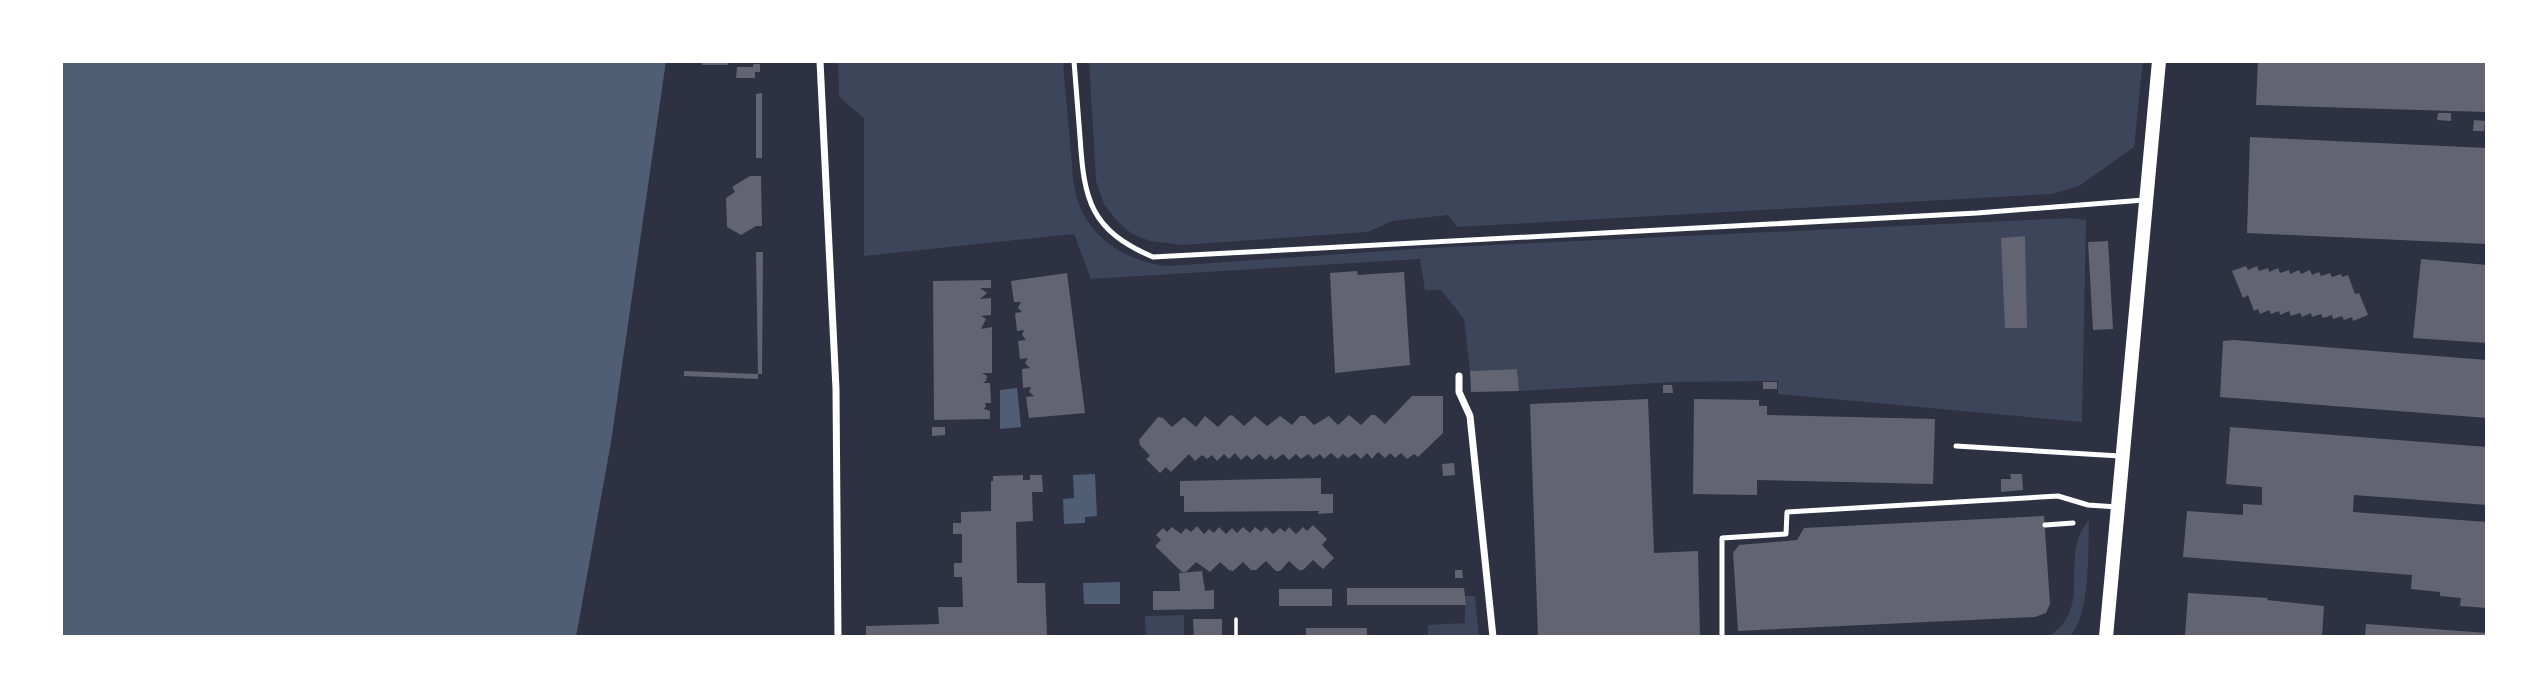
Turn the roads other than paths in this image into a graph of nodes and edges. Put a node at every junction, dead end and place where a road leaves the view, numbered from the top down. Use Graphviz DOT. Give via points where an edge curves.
graph roads {
  1 [pos="820,61"];
  2 [pos="1074,61"];
  3 [pos="2159,61"];
  4 [pos="2147,200"];
  5 [pos="1459,376"];
  6 [pos="1956,446"];
  7 [pos="2123,456"];
  8 [pos="2119,508"];
  9 [pos="2073,523"];
  10 [pos="2045,525"];
  11 [pos="838,637"];
  12 [pos="1493,637"];
  13 [pos="1722,637"];
  14 [pos="2106,637"];
  1 -- 11 [label="street" via="836,389"];
  2 -- 4 [label="lane" via="1083,181 1089,202 1113,234 1153,257 1977,214"];
  3 -- 4 [label="main road"];
  4 -- 7 [label="main road"];
  5 -- 12 [label="street" via="1459,392 1470,416"];
  6 -- 7 [label="lane"];
  7 -- 8 [label="main road"];
  8 -- 13 [label="lane" via="2059,496 1787,512 1786,534 1721,538"];
  8 -- 14 [label="main road"];
  9 -- 10 [label="lane"];
}
